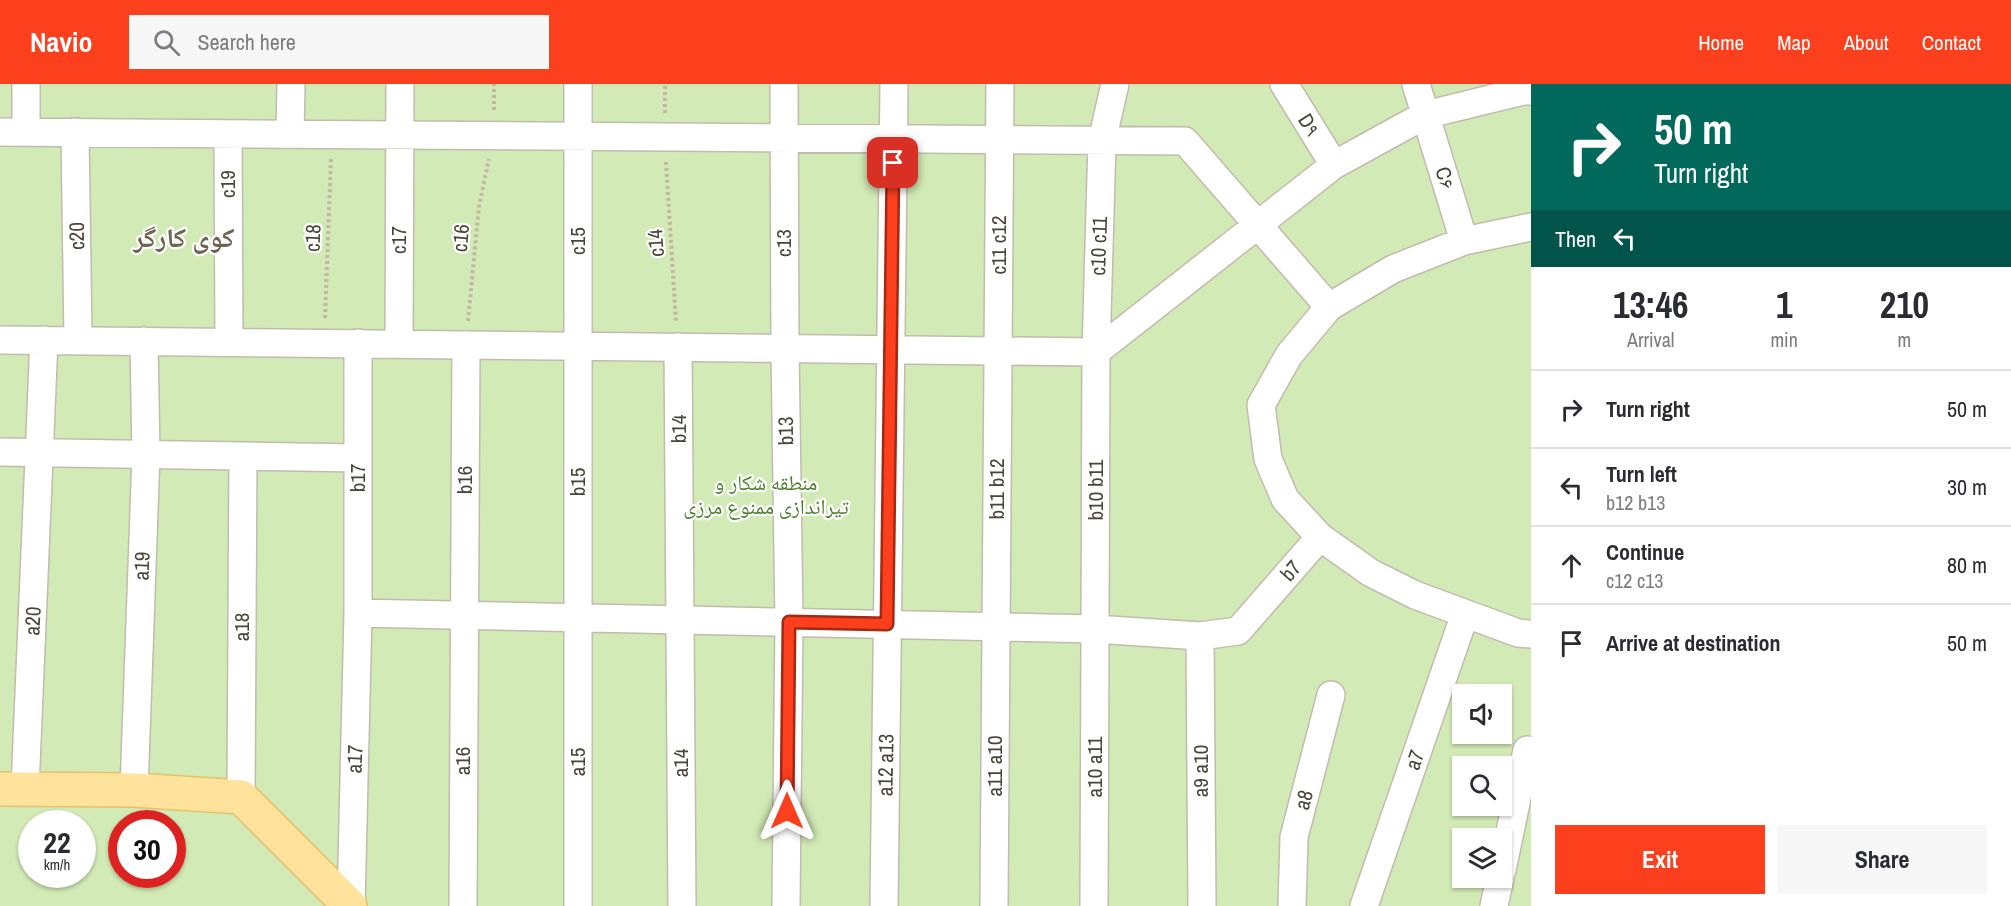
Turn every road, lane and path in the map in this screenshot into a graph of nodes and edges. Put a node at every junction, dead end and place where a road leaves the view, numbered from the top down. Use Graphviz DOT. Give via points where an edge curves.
graph roads {
  1 [pos="26,84"];
  2 [pos="291,84"];
  3 [pos="400,84"];
  4 [pos="578,84"];
  5 [pos="784,84"];
  6 [pos="894,84"];
  7 [pos="1000,84"];
  8 [pos="1115,84"];
  9 [pos="1284,84"];
  10 [pos="1416,84"];
  11 [pos="1525,89"];
  12 [pos="1425,116"];
  13 [pos="13,132"];
  14 [pos="75,132"];
  15 [pos="228,134"];
  16 [pos="290,134"];
  17 [pos="332,135"];
  18 [pos="399,135"];
  19 [pos="493,136"];
  20 [pos="578,137"];
  21 [pos="664,138"];
  22 [pos="784,139"];
  23 [pos="894,140"];
  24 [pos="999,140"];
  25 [pos="1102,141"];
  26 [pos="1334,165"];
  27 [pos="1259,225"];
  28 [pos="1531,227"];
  29 [pos="1464,240"];
  30 [pos="1329,307"];
  31 [pos="0,340"];
  32 [pos="44,340"];
  33 [pos="78,340"];
  34 [pos="144,341"];
  35 [pos="229,342"];
  36 [pos="324,343"];
  37 [pos="358,344"];
  38 [pos="399,344"];
  39 [pos="466,345"];
  40 [pos="578,346"];
  41 [pos="678,347"];
  42 [pos="785,348"];
  43 [pos="890,349"];
  44 [pos="998,350"];
  45 [pos="1096,352"];
  46 [pos="0,452"];
  47 [pos="41,452"];
  48 [pos="146,454"];
  49 [pos="243,456"];
  50 [pos="358,458"];
  51 [pos="1320,537"];
  52 [pos="358,613"];
  53 [pos="1465,614"];
  54 [pos="464,615"];
  55 [pos="578,618"];
  56 [pos="680,620"];
  57 [pos="789,622"];
  58 [pos="887,624"];
  59 [pos="996,627"];
  60 [pos="1095,629"];
  61 [pos="1531,634"];
  62 [pos="1200,636"];
  63 [pos="1331,696"];
  64 [pos="1531,751"];
  65 [pos="13,789"];
  66 [pos="134,790"];
  67 [pos="241,797"];
  68 [pos="1511,828"];
  69 [pos="1498,888"];
  70 [pos="350,906"];
  71 [pos="463,906"];
  72 [pos="578,906"];
  73 [pos="682,906"];
  74 [pos="786,906"];
  75 [pos="884,906"];
  76 [pos="994,906"];
  77 [pos="1094,906"];
  78 [pos="1202,906"];
  79 [pos="1292,906"];
  80 [pos="1364,906"];
  81 [pos="1494,906"];
  1 -- 13 [label="street"];
  2 -- 16 [label="street"];
  3 -- 18 [label="street, c17"];
  4 -- 20 [label="street, c15"];
  5 -- 22 [label="street, c13"];
  6 -- 23 [label="street, a12 a13"];
  7 -- 24 [label="street, c11 c12"];
  8 -- 25 [label="street, c10 c11"];
  9 -- 26 [label="street, D۹"];
  10 -- 12 [label="street, C۶"];
  11 -- 12 [label="street"];
  12 -- 26 [label="street"];
  12 -- 29 [label="street, C۶"];
  13 -- 14 [label="street"];
  14 -- 15 [label="street"];
  14 -- 33 [label="street, c20"];
  15 -- 16 [label="street"];
  15 -- 35 [label="street, c19"];
  16 -- 17 [label="street"];
  17 -- 18 [label="street"];
  17 -- 36 [label="path, c18"];
  18 -- 19 [label="street"];
  18 -- 38 [label="street, c17"];
  19 -- 20 [label="street"];
  19 -- 39 [label="path, c16" via="479,206"];
  20 -- 21 [label="street"];
  20 -- 40 [label="street, c15"];
  21 -- 22 [label="street"];
  21 -- 41 [label="path, c14"];
  22 -- 23 [label="street"];
  22 -- 42 [label="street, c13"];
  23 -- 24 [label="street"];
  23 -- 43 [label="street, a12 a13"];
  24 -- 25 [label="street"];
  24 -- 44 [label="street, c11 c12"];
  25 -- 27 [label="street" via="1185,141"];
  25 -- 45 [label="street, c10 c11"];
  26 -- 27 [label="street"];
  27 -- 30 [label="street"];
  27 -- 45 [label="street"];
  28 -- 29 [label="street"];
  29 -- 30 [label="street" via="1393,269"];
  30 -- 51 [label="street" via="1289,355 1261,405 1268,459 1285,499"];
  31 -- 32 [label="street"];
  32 -- 33 [label="street"];
  32 -- 47 [label="street, a20"];
  33 -- 34 [label="street"];
  34 -- 35 [label="street"];
  34 -- 48 [label="street, a19"];
  35 -- 36 [label="street"];
  36 -- 37 [label="street"];
  37 -- 38 [label="street"];
  37 -- 50 [label="street, b17"];
  38 -- 39 [label="street"];
  39 -- 40 [label="street"];
  39 -- 54 [label="street, b16"];
  40 -- 41 [label="street"];
  40 -- 55 [label="street, b15"];
  41 -- 42 [label="street"];
  41 -- 56 [label="street, b14"];
  42 -- 43 [label="street"];
  42 -- 57 [label="street, b13"];
  43 -- 44 [label="street"];
  43 -- 58 [label="street, a12 a13"];
  44 -- 45 [label="street"];
  44 -- 59 [label="street, b11 b12"];
  45 -- 60 [label="street, b10 b11"];
  46 -- 47 [label="street"];
  47 -- 48 [label="street"];
  47 -- 65 [label="street, a20"];
  48 -- 49 [label="street"];
  48 -- 66 [label="street, a19"];
  49 -- 50 [label="street"];
  49 -- 67 [label="street, a18"];
  50 -- 52 [label="street, b17"];
  51 -- 53 [label="street" via="1371,573"];
  51 -- 62 [label="street, b7" via="1238,631"];
  52 -- 54 [label="street, b7"];
  52 -- 70 [label="street, a17"];
  53 -- 61 [label="street"];
  53 -- 80 [label="street, a7"];
  54 -- 55 [label="street, b7"];
  54 -- 71 [label="street, a16"];
  55 -- 56 [label="street, b7"];
  55 -- 72 [label="street, a15"];
  56 -- 57 [label="street, b7"];
  56 -- 73 [label="street, a14"];
  57 -- 58 [label="street, b7"];
  57 -- 74 [label="street, b13"];
  58 -- 59 [label="street, b7"];
  58 -- 75 [label="street, a12 a13"];
  59 -- 60 [label="street, b7"];
  59 -- 76 [label="street, a11 a10"];
  60 -- 62 [label="street, b7"];
  60 -- 77 [label="street, a10 a11"];
  62 -- 78 [label="street, a9 a10"];
  63 -- 79 [label="street, a8" via="1294,837"];
  64 -- 68 [label="street" via="1527,750"];
  65 -- 66 [label="main road"];
  66 -- 67 [label="main road"];
  67 -- 70 [label="main road"];
  69 -- 81 [label="street"];
}
